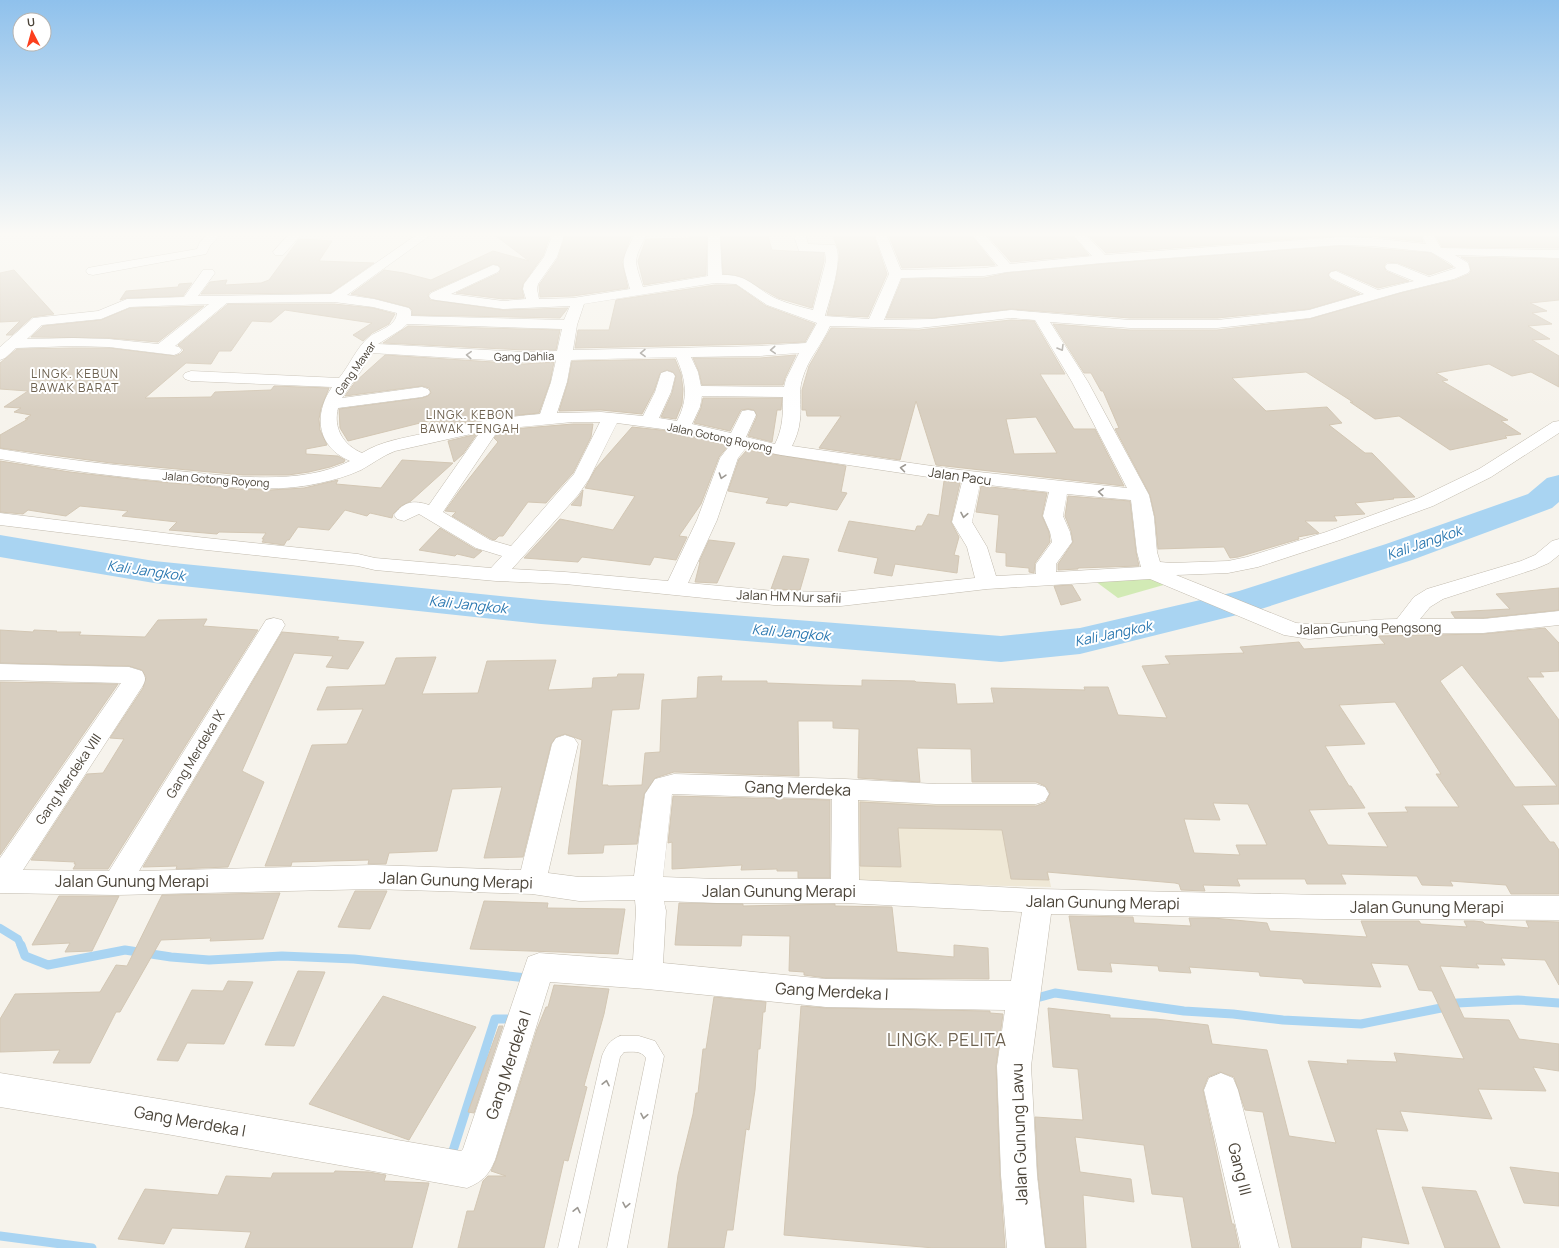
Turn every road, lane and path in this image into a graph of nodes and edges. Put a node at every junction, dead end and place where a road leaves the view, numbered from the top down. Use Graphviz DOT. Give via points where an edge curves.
graph roads {
  1 [pos="192,294"];
  2 [pos="339,294"];
  3 [pos="440,294"];
  4 [pos="530,294"];
  5 [pos="619,294"];
  6 [pos="757,294"];
  7 [pos="826,294"];
  8 [pos="887,294"];
  9 [pos="1377,295"];
  10 [pos="436,296"];
  11 [pos="224,298"];
  12 [pos="334,298"];
  13 [pos="188,300"];
  14 [pos="573,302"];
  15 [pos="534,303"];
  16 [pos="411,309"];
  17 [pos="1039,316"];
  18 [pos="821,319"];
  19 [pos="875,323"];
  20 [pos="570,325"];
  21 [pos="10,342"];
  22 [pos="812,347"];
  23 [pos="367,348"];
  24 [pos="681,352"];
  25 [pos="564,355"];
  26 [pos="0,356"];
  27 [pos="191,376"];
  28 [pos="667,376"];
  29 [pos="343,383"];
  30 [pos="695,391"];
  31 [pos="422,392"];
  32 [pos="791,392"];
  33 [pos="331,404"];
  34 [pos="748,415"];
  35 [pos="611,418"];
  36 [pos="547,419"];
  37 [pos="649,422"];
  38 [pos="494,424"];
  39 [pos="1559,426"];
  40 [pos="682,427"];
  41 [pos="738,442"];
  42 [pos="782,450"];
  43 [pos="0,454"];
  44 [pos="362,460"];
  45 [pos="972,477"];
  46 [pos="1059,488"];
  47 [pos="1140,495"];
  48 [pos="433,513"];
  49 [pos="404,515"];
  50 [pos="0,519"];
  51 [pos="1559,545"];
  52 [pos="516,554"];
  53 [pos="1156,573"];
  54 [pos="496,575"];
  55 [pos="1046,579"];
  56 [pos="987,583"];
  57 [pos="674,589"];
  58 [pos="1559,618"];
  59 [pos="274,624"];
  60 [pos="1404,626"];
  61 [pos="0,672"];
  62 [pos="565,744"];
  63 [pos="844,789"];
  64 [pos="1036,794"];
  65 [pos="0,881"];
  66 [pos="532,882"];
  67 [pos="117,883"];
  68 [pos="647,888"];
  69 [pos="845,891"];
  70 [pos="1038,901"];
  71 [pos="1559,908"];
  72 [pos="647,975"];
  73 [pos="1023,1002"];
  74 [pos="0,1090"];
  75 [pos="1221,1090"];
  76 [pos="568,1248"];
  77 [pos="617,1248"];
  78 [pos="1026,1248"];
  79 [pos="1260,1248"];
  1 -- 13 [label="street"];
  2 -- 12 [label="street"];
  3 -- 10 [label="street, Gang Mawar"];
  4 -- 15 [label="street"];
  5 -- 14 [label="street"];
  6 -- 18 [label="street" via="774,303"];
  7 -- 18 [label="street, Jalan Gotong Royong"];
  8 -- 19 [label="street"];
  9 -- 17 [label="street" via="1310,314 1217,324 1130,324"];
  10 -- 15 [label="street" via="503,305"];
  10 -- 16 [label="street, Gang Mawar"];
  11 -- 12 [label="street"];
  11 -- 13 [label="street"];
  11 -- 21 [label="street" via="167,349 109,343"];
  12 -- 16 [label="street"];
  13 -- 21 [label="street" via="127,303 101,315 38,321"];
  14 -- 15 [label="street"];
  14 -- 20 [label="street" via="577,305"];
  16 -- 20 [label="street"];
  16 -- 23 [label="street, Gang Mawar" via="398,325 375,339"];
  17 -- 19 [label="street" via="991,314 931,323"];
  17 -- 47 [label="street, one-way" via="1075,373"];
  18 -- 19 [label="street"];
  18 -- 22 [label="street, Jalan Gotong Royong"];
  20 -- 25 [label="street"];
  21 -- 26 [label="street"];
  22 -- 24 [label="street, Gang Dahlia, one-way"];
  22 -- 32 [label="street, Jalan Gotong Royong" via="804,356"];
  25 -- 23 [label="street, Gang Dahlia, one-way" via="494,356"];
  23 -- 29 [label="street, Gang Mawar"];
  24 -- 25 [label="street, Gang Dahlia, one-way"];
  24 -- 30 [label="street" via="690,370"];
  25 -- 36 [label="street" via="559,382"];
  27 -- 29 [label="street"];
  28 -- 37 [label="street" via="663,392"];
  29 -- 33 [label="street, Gang Mawar"];
  30 -- 32 [label="street"];
  30 -- 40 [label="street" via="689,415"];
  31 -- 33 [label="street"];
  32 -- 42 [label="street, Jalan Gotong Royong" via="792,419"];
  33 -- 44 [label="street, Gang Mawar" via="327,423 330,435 344,451"];
  34 -- 41 [label="street"];
  35 -- 36 [label="street, Jalan Gotong Royong"];
  35 -- 37 [label="street, Jalan Gotong Royong"];
  35 -- 52 [label="street" via="583,475"];
  36 -- 38 [label="street, Jalan Gotong Royong"];
  37 -- 40 [label="street, Jalan Gotong Royong"];
  38 -- 44 [label="street, Jalan Gotong Royong" via="383,449"];
  38 -- 48 [label="street"];
  39 -- 53 [label="street" via="1485,473 1426,502 1333,536 1251,563 1228,567 1171,569"];
  40 -- 41 [label="street, Jalan Gotong Royong"];
  41 -- 42 [label="street, Jalan Gotong Royong"];
  41 -- 57 [label="street, one-way" via="728,458 707,520"];
  45 -- 42 [label="street, Jalan Pacu, one-way"];
  43 -- 44 [label="street, Jalan Gotong Royong" via="94,469 252,483 320,478 346,470"];
  45 -- 46 [label="street, Jalan Pacu"];
  45 -- 56 [label="street, one-way" via="962,522 977,547"];
  47 -- 46 [label="street, Jalan Pacu, one-way"];
  46 -- 55 [label="street" via="1053,516 1062,542 1046,564"];
  47 -- 53 [label="street"];
  48 -- 49 [label="street" via="416,507"];
  48 -- 52 [label="street" via="483,544"];
  50 -- 54 [label="street" via="375,564"];
  51 -- 60 [label="street" via="1542,559 1528,565 1435,594 1422,602"];
  52 -- 54 [label="street"];
  53 -- 55 [label="street, Jalan HM Nur safii"];
  53 -- 60 [label="street, Jalan Gunung Pengsong" via="1292,630 1309,632"];
  54 -- 57 [label="street, Jalan HM Nur safii" via="558,577"];
  55 -- 56 [label="street, Jalan HM Nur safii"];
  56 -- 57 [label="street, Jalan HM Nur safii" via="841,599 774,598"];
  58 -- 60 [label="street, Jalan Gunung Pengsong" via="1483,626"];
  59 -- 67 [label="street, Gang Merdeka IX"];
  61 -- 65 [label="street, Gang Merdeka VIII" via="134,677 134,681"];
  62 -- 66 [label="street"];
  63 -- 64 [label="street, Gang Merdeka" via="936,794"];
  63 -- 68 [label="street, Gang Merdeka" via="674,784 664,786 658,794"];
  63 -- 69 [label="street"];
  65 -- 67 [label="street, Jalan Gunung Merapi"];
  66 -- 67 [label="street, Jalan Gunung Merapi" via="374,877"];
  66 -- 68 [label="street, Jalan Gunung Merapi" via="579,890"];
  68 -- 69 [label="street, Jalan Gunung Merapi"];
  68 -- 72 [label="street" via="651,911"];
  69 -- 70 [label="street, Jalan Gunung Merapi"];
  70 -- 71 [label="street, Jalan Gunung Merapi" via="1325,907"];
  70 -- 73 [label="street, Jalan Gunung Lawu"];
  72 -- 73 [label="street, Gang Merdeka I" via="826,993"];
  72 -- 74 [label="street, Gang Merdeka I" via="536,979 476,1160 467,1170"];
  73 -- 78 [label="street, Jalan Gunung Lawu" via="1014,1066 1019,1175"];
  75 -- 79 [label="street, Gang III"];
  76 -- 77 [label="lane, one-way" via="611,1056 620,1044 639,1044 649,1047 655,1056"];
}
